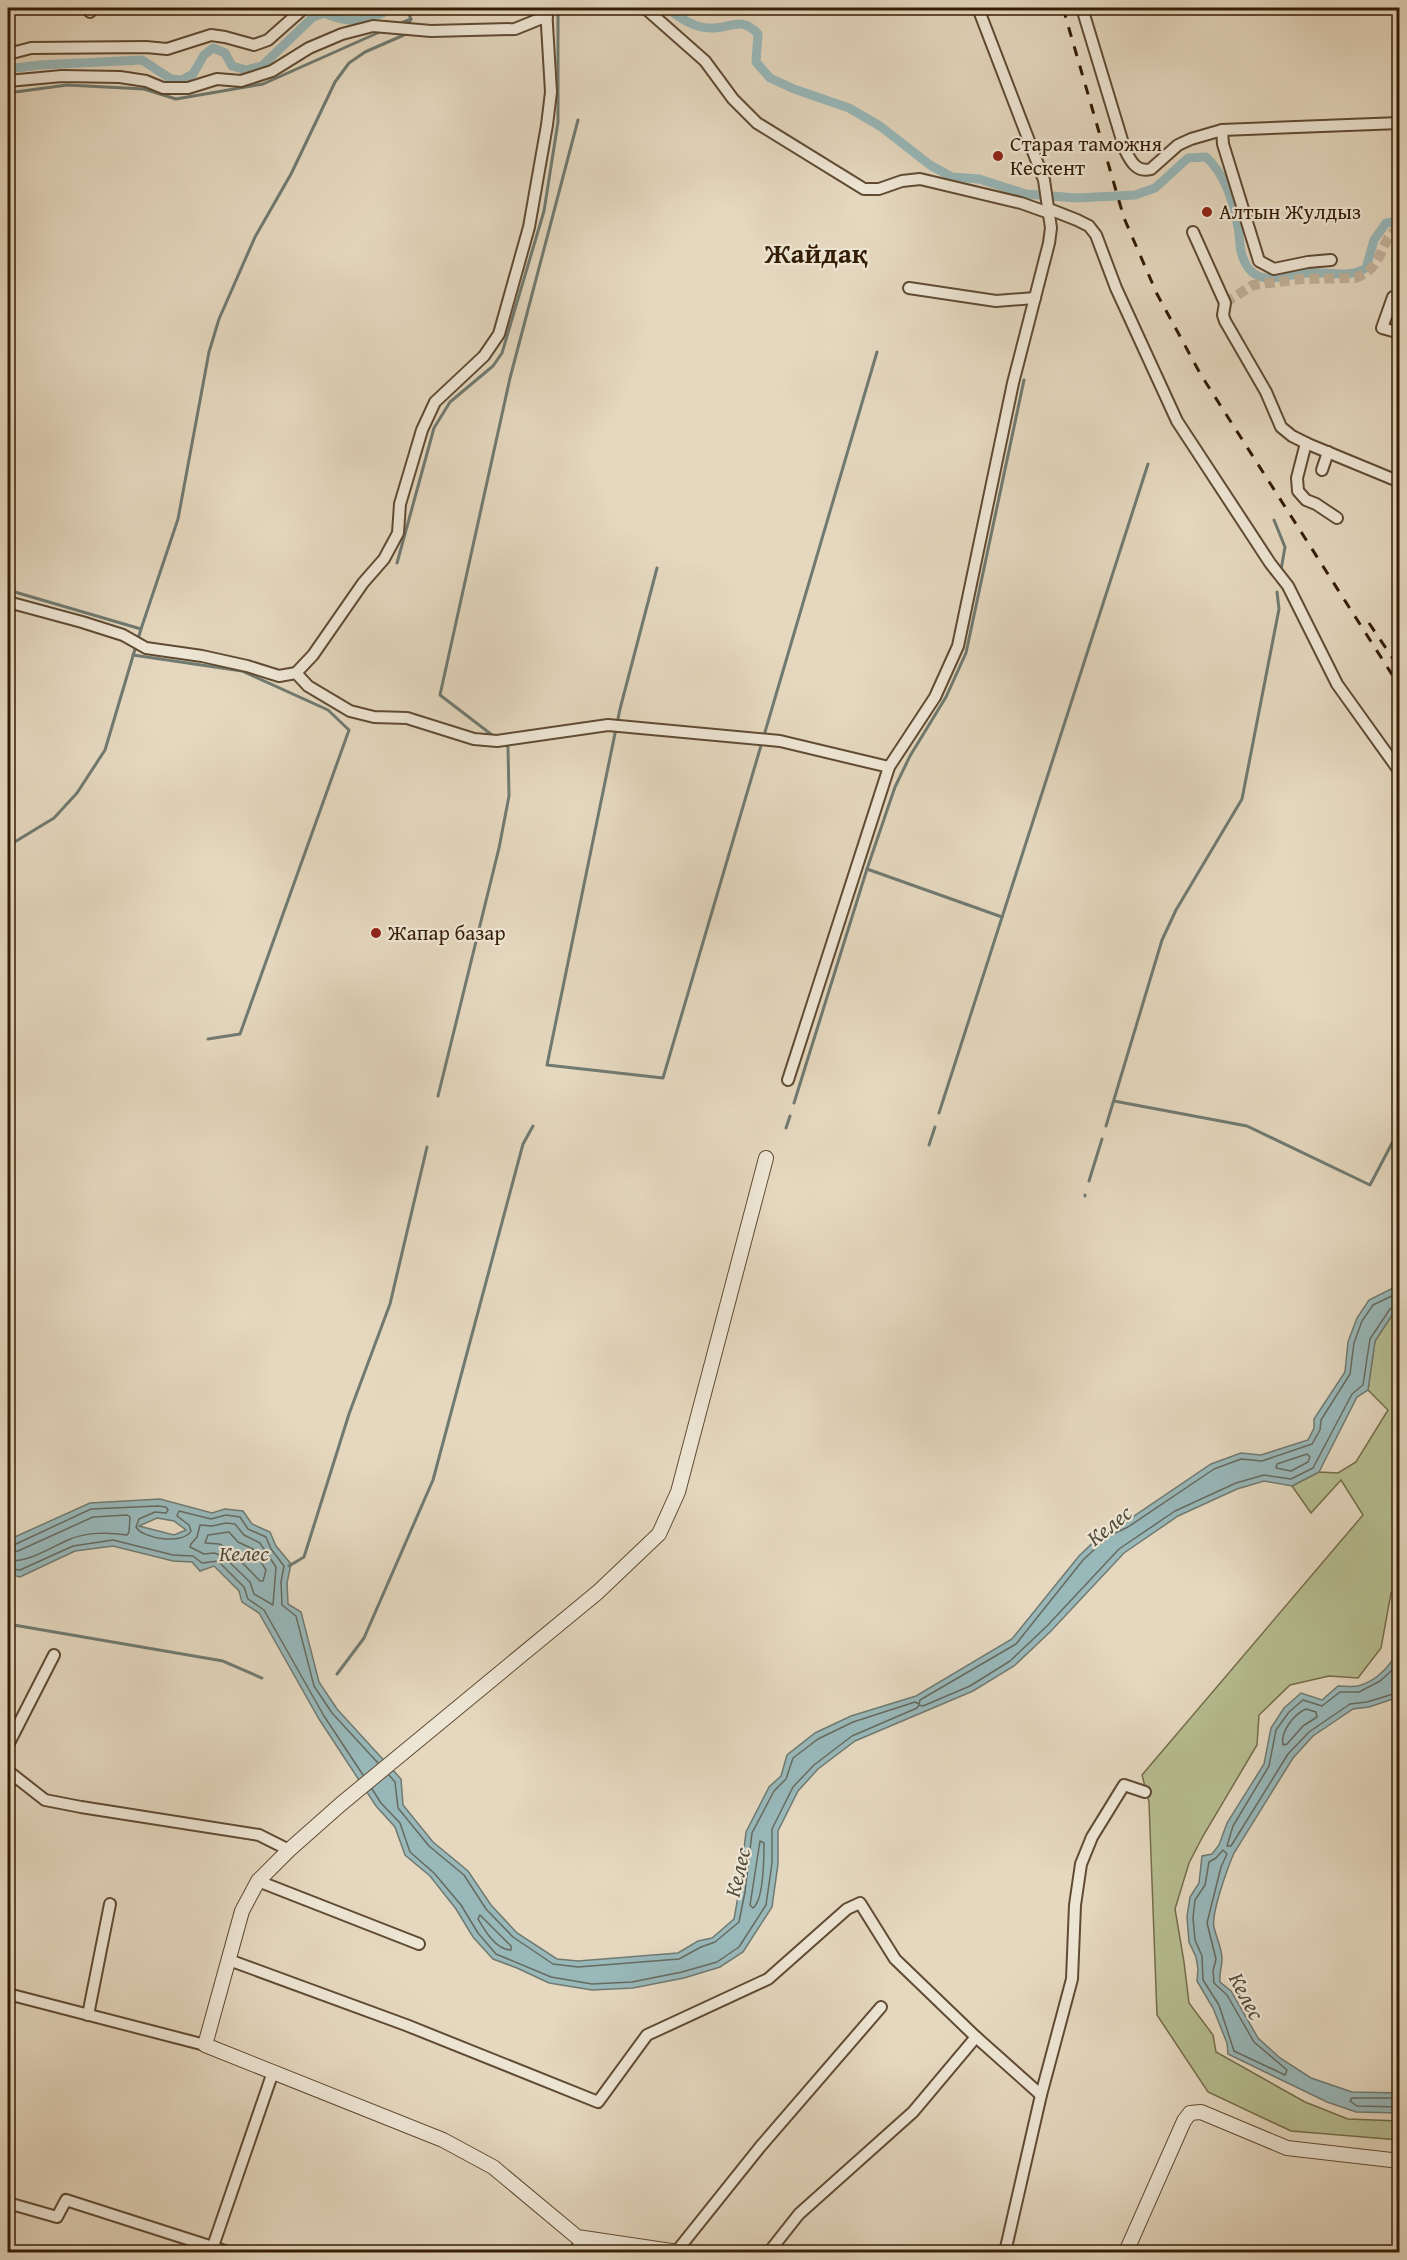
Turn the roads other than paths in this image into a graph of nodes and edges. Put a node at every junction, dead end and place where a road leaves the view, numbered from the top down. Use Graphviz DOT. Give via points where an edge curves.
graph roads {
  1 [pos="304,8"];
  2 [pos="645,8"];
  3 [pos="978,8"];
  4 [pos="1082,8"];
  5 [pos="547,12"];
  6 [pos="8,54"];
  7 [pos="8,81"];
  8 [pos="1400,123"];
  9 [pos="1222,130"];
  10 [pos="1048,208"];
  11 [pos="1193,232"];
  12 [pos="1331,260"];
  13 [pos="909,288"];
  14 [pos="1393,297"];
  15 [pos="1035,298"];
  16 [pos="1400,333"];
  17 [pos="1306,443"];
  18 [pos="1328,452"];
  19 [pos="1322,470"];
  20 [pos="1400,482"];
  21 [pos="1337,518"];
  22 [pos="8,602"];
  23 [pos="296,673"];
  24 [pos="889,767"];
  25 [pos="1400,772"];
  26 [pos="788,1080"];
  27 [pos="766,1158"];
  28 [pos="54,1655"];
  29 [pos="8,1745"];
  30 [pos="8,1771"];
  31 [pos="1145,1792"];
  32 [pos="289,1850"];
  33 [pos="258,1881"];
  34 [pos="110,1904"];
  35 [pos="419,1944"];
  36 [pos="229,1960"];
  37 [pos="8,1994"];
  38 [pos="881,2007"];
  39 [pos="88,2015"];
  40 [pos="976,2037"];
  41 [pos="206,2045"];
  42 [pos="273,2072"];
  43 [pos="1041,2096"];
  44 [pos="1400,2161"];
  45 [pos="8,2203"];
  46 [pos="581,2237"];
  47 [pos="212,2250"];
  48 [pos="677,2252"];
  49 [pos="228,2253"];
  50 [pos="576,2253"];
  51 [pos="769,2253"];
  52 [pos="1005,2253"];
  53 [pos="1126,2253"];
  1 -- 6 [label="street" via="268,40 254,45 211,35 167,49 32,48"];
  2 -- 10 [label="street" via="705,61 757,123 864,189 920,179"];
  3 -- 10 [label="street" via="1044,180"];
  4 -- 9 [label="street" via="1120,135 1131,162 1139,169 1151,169 1178,146"];
  5 -- 7 [label="street" via="515,29 432,31 373,26 309,48 272,71 241,81 217,79 188,88 163,88 120,77 62,76"];
  5 -- 23 [label="street" via="547,125 529,227 499,334 484,356 435,402 403,493 398,533 384,559"];
  8 -- 9 [label="street"];
  9 -- 12 [label="street" via="1259,261 1274,269"];
  10 -- 15 [label="street" via="1049,243"];
  10 -- 25 [label="street" via="1089,226 1096,235 1177,421 1288,586 1337,684"];
  11 -- 17 [label="street" via="1225,303 1225,321 1266,392 1278,423"];
  13 -- 15 [label="street" via="996,301"];
  14 -- 16 [label="street" via="1383,328"];
  15 -- 24 [label="street" via="1013,383 958,646 935,698"];
  17 -- 18 [label="street"];
  17 -- 21 [label="street" via="1297,478 1298,491"];
  18 -- 19 [label="street"];
  18 -- 20 [label="street"];
  22 -- 23 [label="street" via="123,635 146,648 202,656 279,676"];
  23 -- 24 [label="street" via="308,686 350,711 374,717 407,718 474,739 497,741 608,725 780,741"];
  24 -- 26 [label="street"];
  27 -- 32 [label="street" via="678,1492 659,1534 598,1592"];
  28 -- 29 [label="street"];
  30 -- 32 [label="street" via="45,1800 259,1835"];
  31 -- 43 [label="street" via="1124,1785 1092,1837 1081,1864 1072,1979"];
  32 -- 33 [label="street"];
  33 -- 35 [label="street"];
  33 -- 36 [label="street" via="242,1911"];
  34 -- 39 [label="street"];
  36 -- 40 [label="street" via="598,2103 646,2035 768,1979 847,1909 860,1903 895,1959"];
  36 -- 41 [label="street"];
  37 -- 39 [label="street"];
  38 -- 48 [label="street" via="760,2147"];
  39 -- 41 [label="street"];
  40 -- 43 [label="street"];
  40 -- 51 [label="street" via="913,2112 799,2214"];
  41 -- 42 [label="street"];
  42 -- 46 [label="street" via="443,2140 493,2167"];
  42 -- 47 [label="street"];
  43 -- 52 [label="street"];
  44 -- 53 [label="street" via="1287,2148 1201,2112 1190,2113"];
  45 -- 47 [label="street" via="57,2217 66,2200"];
  46 -- 48 [label="street"];
  46 -- 50 [label="street"];
  47 -- 49 [label="street"];
}
